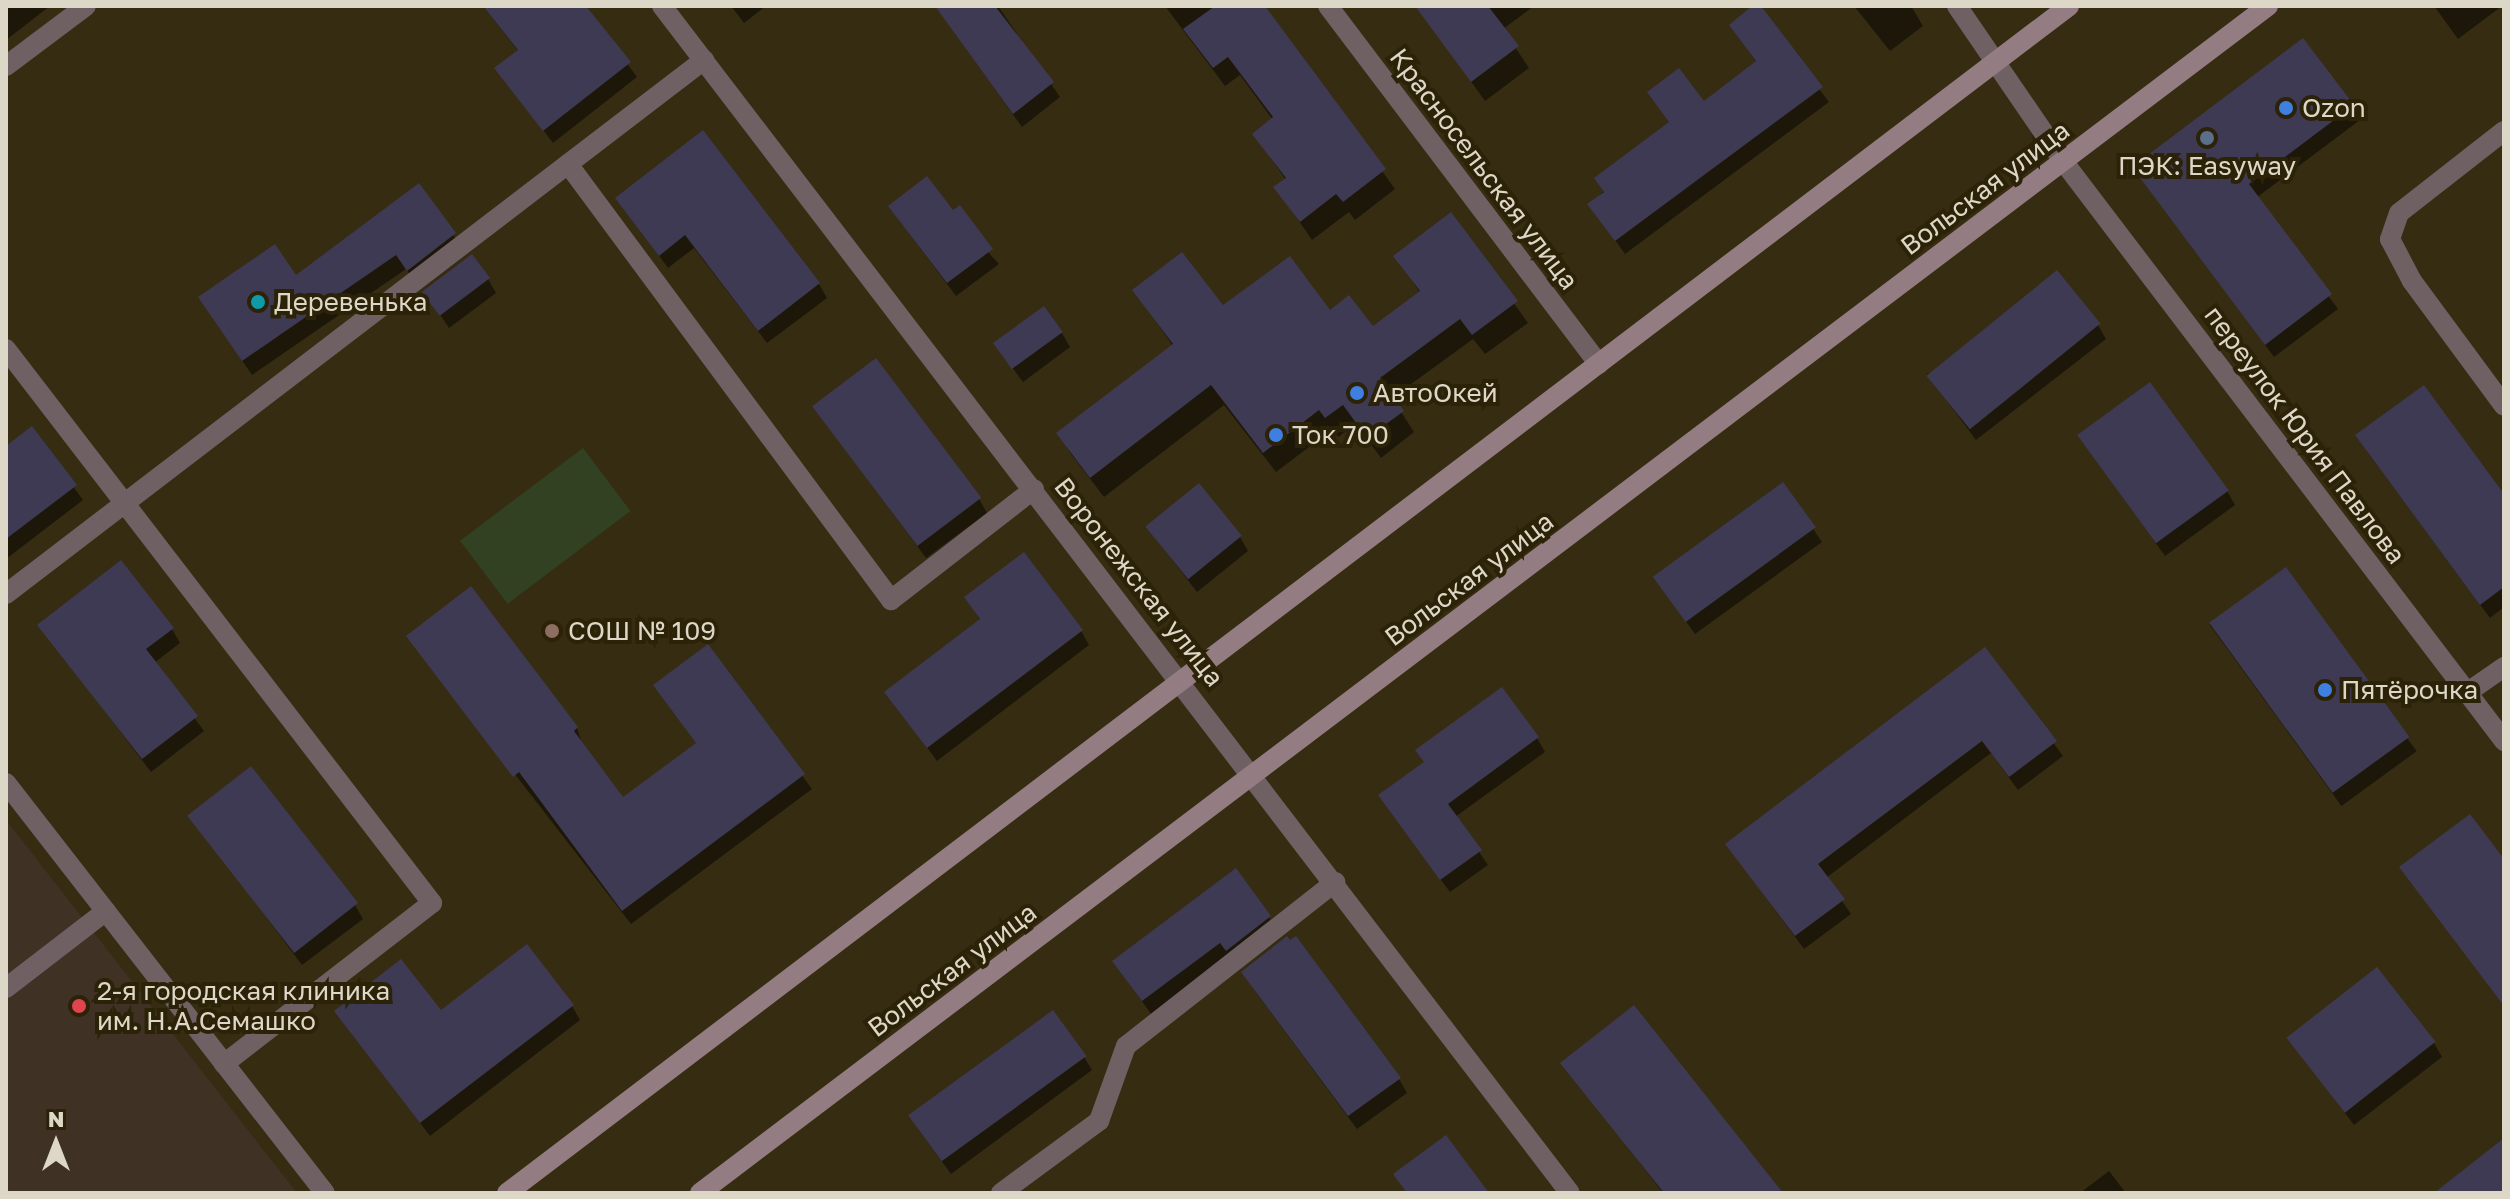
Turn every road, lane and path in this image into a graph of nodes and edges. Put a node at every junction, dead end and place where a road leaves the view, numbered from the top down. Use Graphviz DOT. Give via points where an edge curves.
graph roads {
  1 [pos="86,6"];
  2 [pos="662,6"];
  3 [pos="1328,6"];
  4 [pos="1957,6"];
  5 [pos="2069,6"];
  6 [pos="2268,6"];
  7 [pos="704,60"];
  8 [pos="1998,60"];
  9 [pos="6,66"];
  10 [pos="2504,131"];
  11 [pos="2063,161"];
  12 [pos="568,164"];
  13 [pos="6,349"];
  14 [pos="1599,364"];
  15 [pos="2504,406"];
  16 [pos="1034,489"];
  17 [pos="123,502"];
  18 [pos="6,594"];
  19 [pos="2504,667"];
  20 [pos="1182,680"];
  21 [pos="2468,692"];
  22 [pos="2504,741"];
  23 [pos="1253,775"];
  24 [pos="6,783"];
  25 [pos="1335,882"];
  26 [pos="106,911"];
  27 [pos="6,988"];
  28 [pos="224,1064"];
  29 [pos="325,1193"];
  30 [pos="507,1193"];
  31 [pos="700,1193"];
  32 [pos="1001,1193"];
  33 [pos="1570,1193"];
  1 -- 9 [label="street"];
  2 -- 7 [label="street, Воронежская улица"];
  3 -- 14 [label="street, Красносельская улица"];
  4 -- 8 [label="street, переулок Юрия Павлова"];
  5 -- 8 [label="main road"];
  6 -- 11 [label="main road, Вольская улица"];
  7 -- 12 [label="street"];
  7 -- 16 [label="street, Воронежская улица"];
  8 -- 11 [label="street, переулок Юрия Павлова"];
  8 -- 14 [label="main road"];
  10 -- 15 [label="street" via="2399,213 2390,239 2412,281"];
  11 -- 21 [label="street, переулок Юрия Павлова"];
  11 -- 23 [label="main road, Вольская улица"];
  12 -- 16 [label="street" via="891,600"];
  12 -- 17 [label="street"];
  13 -- 17 [label="street"];
  14 -- 20 [label="main road"];
  16 -- 20 [label="street, Воронежская улица"];
  17 -- 18 [label="street"];
  17 -- 28 [label="street" via="432,903"];
  19 -- 21 [label="street"];
  20 -- 23 [label="street, Воронежская улица"];
  20 -- 30 [label="main road"];
  21 -- 22 [label="street, переулок Юрия Павлова"];
  23 -- 25 [label="street, Воронежская улица"];
  23 -- 31 [label="main road, Вольская улица"];
  24 -- 26 [label="street"];
  25 -- 32 [label="street" via="1126,1046 1099,1121"];
  25 -- 33 [label="street, Воронежская улица"];
  26 -- 27 [label="street"];
  26 -- 28 [label="street"];
  28 -- 29 [label="street"];
}
